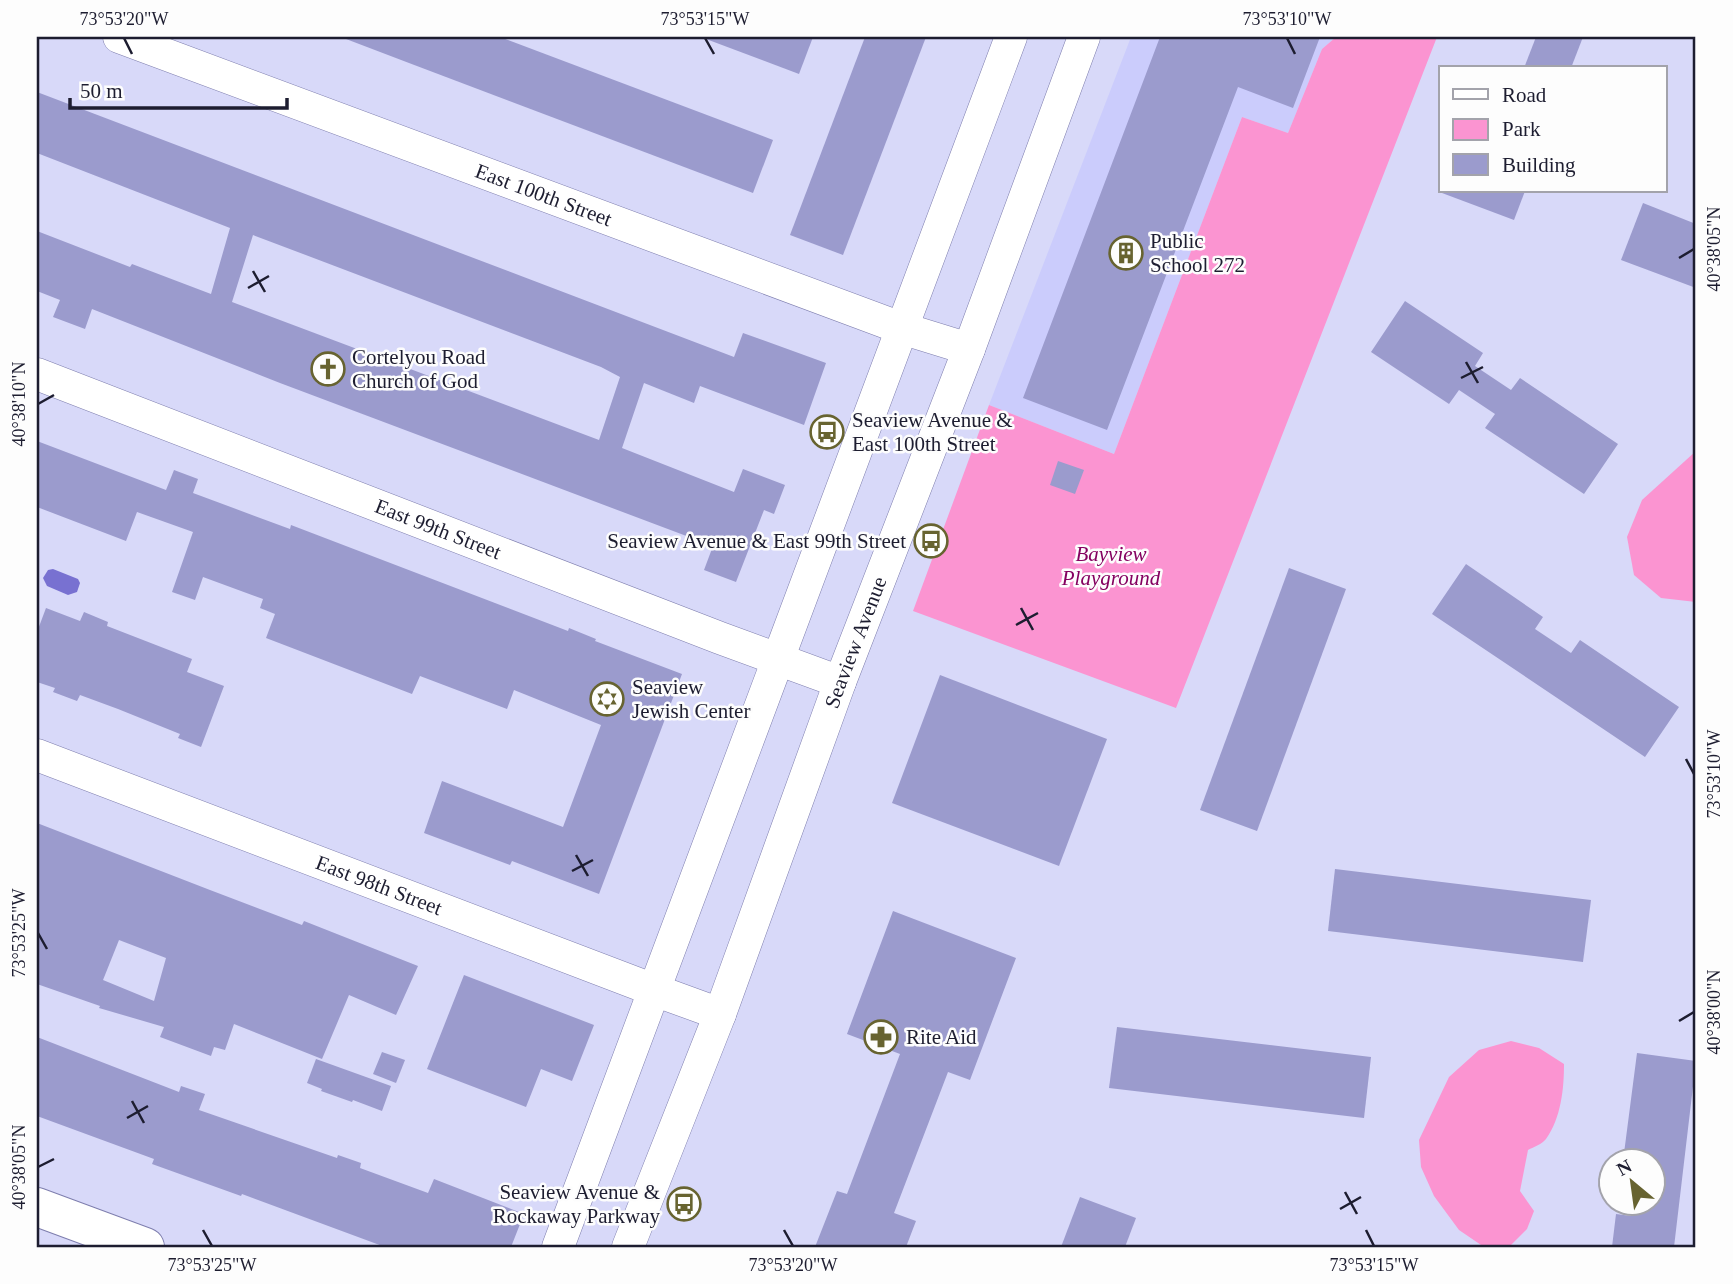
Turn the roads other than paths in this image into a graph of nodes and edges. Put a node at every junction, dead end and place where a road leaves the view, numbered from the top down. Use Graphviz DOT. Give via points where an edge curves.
graph roads {
  1 [pos="119,37"];
  2 [pos="1011,37"];
  3 [pos="1084,37"];
  4 [pos="901,328"];
  5 [pos="969,349"];
  6 [pos="37,374"];
  7 [pos="778,660"];
  8 [pos="840,682"];
  9 [pos="37,755"];
  10 [pos="654,990"];
  11 [pos="720,1014"];
  12 [pos="37,1206"];
  13 [pos="145,1247"];
  14 [pos="558,1247"];
  15 [pos="628,1247"];
  1 -- 4 [label="street, East 100th Street"];
  2 -- 4 [label="street"];
  3 -- 5 [label="street, Seaview Avenue"];
  4 -- 5 [label="street, East 100th Street"];
  4 -- 7 [label="street"];
  5 -- 8 [label="street, Seaview Avenue"];
  6 -- 7 [label="street, East 99th Street"];
  7 -- 8 [label="street, East 99th Street"];
  7 -- 10 [label="street"];
  8 -- 11 [label="street, Seaview Avenue"];
  9 -- 10 [label="street, East 98th Street"];
  10 -- 11 [label="street, East 98th Street"];
  10 -- 14 [label="street"];
  11 -- 15 [label="street, Seaview Avenue"];
  12 -- 13 [label="main road"];
}
